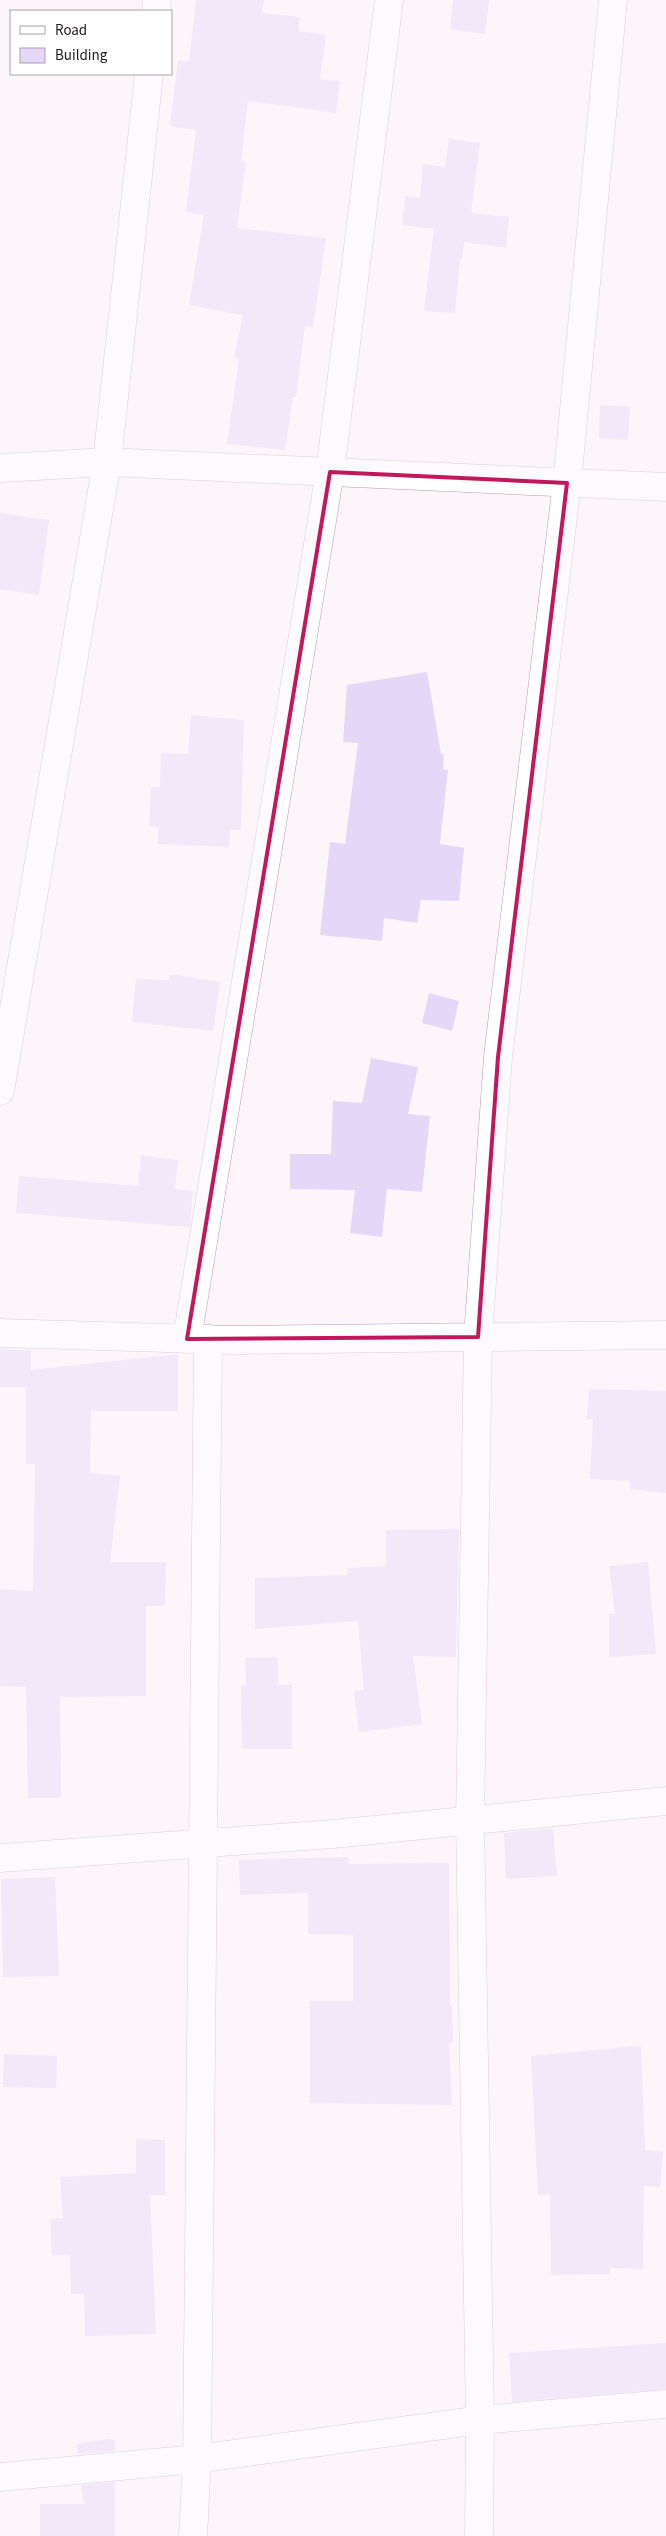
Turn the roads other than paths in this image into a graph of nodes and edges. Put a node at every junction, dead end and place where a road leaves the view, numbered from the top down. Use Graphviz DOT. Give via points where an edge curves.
graph roads {
  1 [pos="389,0"];
  2 [pos="613,0"];
  3 [pos="149,75"];
  4 [pos="107,462"];
  5 [pos="0,468"];
  6 [pos="330,472"];
  7 [pos="567,483"];
  8 [pos="666,487"];
  9 [pos="0,1091"];
  10 [pos="0,1333"];
  11 [pos="666,1335"];
  12 [pos="478,1337"];
  13 [pos="198,1339"];
  14 [pos="666,1800"];
  15 [pos="470,1820"];
  16 [pos="202,1844"];
  17 [pos="0,1858"];
  18 [pos="666,2404"];
  19 [pos="480,2420"];
  20 [pos="197,2459"];
  21 [pos="0,2477"];
  22 [pos="193,2536"];
  23 [pos="479,2536"];
  1 -- 6 [label="street"];
  2 -- 7 [label="street"];
  3 -- 4 [label="street"];
  4 -- 5 [label="street"];
  4 -- 6 [label="street"];
  4 -- 9 [label="street"];
  6 -- 7 [label="street"];
  6 -- 13 [label="street"];
  7 -- 8 [label="street"];
  7 -- 12 [label="street" via="498,1057"];
  10 -- 13 [label="street"];
  11 -- 12 [label="street"];
  12 -- 13 [label="street"];
  12 -- 15 [label="street"];
  13 -- 16 [label="street"];
  14 -- 15 [label="street"];
  15 -- 16 [label="street"];
  15 -- 19 [label="street"];
  16 -- 17 [label="street"];
  16 -- 20 [label="street"];
  18 -- 19 [label="street"];
  19 -- 20 [label="street"];
  19 -- 23 [label="street"];
  20 -- 21 [label="street"];
  20 -- 22 [label="street"];
}
